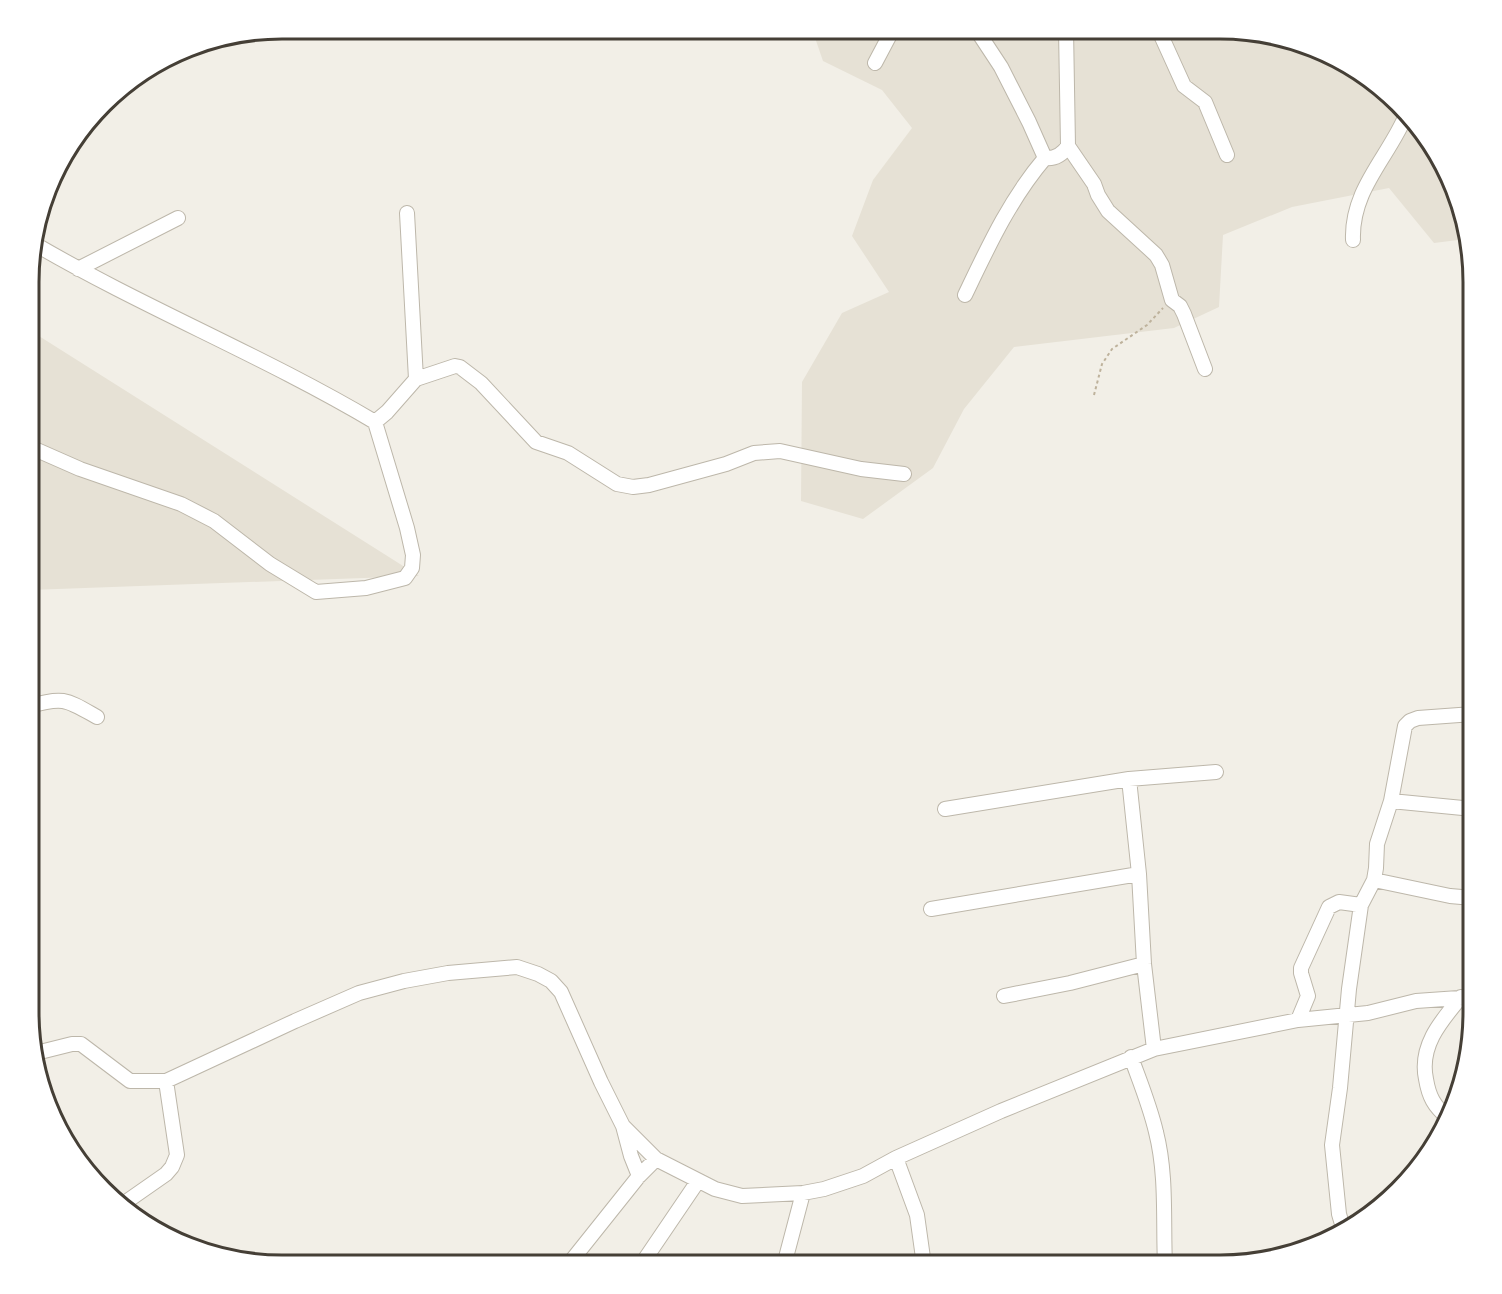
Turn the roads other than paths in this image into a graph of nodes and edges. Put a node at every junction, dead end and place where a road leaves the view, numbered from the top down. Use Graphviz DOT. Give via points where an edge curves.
graph roads {
  1 [pos="888,39"];
  2 [pos="983,39"];
  3 [pos="1066,39"];
  4 [pos="1163,39"];
  5 [pos="875,63"];
  6 [pos="1403,122"];
  7 [pos="1068,146"];
  8 [pos="1227,154"];
  9 [pos="1044,158"];
  10 [pos="406,213"];
  11 [pos="178,218"];
  12 [pos="1353,240"];
  13 [pos="41,248"];
  14 [pos="78,269"];
  15 [pos="965,295"];
  16 [pos="1205,369"];
  17 [pos="416,379"];
  18 [pos="375,422"];
  19 [pos="39,451"];
  20 [pos="904,474"];
  21 [pos="39,703"];
  22 [pos="1463,715"];
  23 [pos="97,717"];
  24 [pos="1216,772"];
  25 [pos="1129,779"];
  26 [pos="1391,801"];
  27 [pos="1463,808"];
  28 [pos="945,809"];
  29 [pos="1139,874"];
  30 [pos="1374,880"];
  31 [pos="1463,897"];
  32 [pos="1361,905"];
  33 [pos="932,909"];
  34 [pos="1144,964"];
  35 [pos="1004,996"];
  36 [pos="1463,997"];
  37 [pos="1463,1002"];
  38 [pos="1346,1015"];
  39 [pos="1298,1020"];
  40 [pos="1154,1049"];
  41 [pos="42,1051"];
  42 [pos="1131,1057"];
  43 [pos="166,1081"];
  44 [pos="1441,1112"];
  45 [pos="623,1126"];
  46 [pos="896,1158"];
  47 [pos="656,1159"];
  48 [pos="639,1176"];
  49 [pos="698,1180"];
  50 [pos="803,1193"];
  51 [pos="128,1200"];
  52 [pos="1341,1222"];
  53 [pos="576,1255"];
  54 [pos="649,1255"];
  55 [pos="787,1255"];
  56 [pos="923,1255"];
  57 [pos="1165,1255"];
  1 -- 5 [label="street"];
  2 -- 9 [label="street" via="1001,67"];
  3 -- 7 [label="street"];
  4 -- 8 [label="street" via="1186,89 1205,102"];
  6 -- 12 [label="street" via="1365,184 1354,216"];
  7 -- 9 [label="street" via="1060,154"];
  7 -- 16 [label="street" via="1108,211 1162,265 1172,300 1184,314"];
  9 -- 15 [label="street" via="1025,180 1000,223"];
  10 -- 17 [label="street"];
  11 -- 14 [label="street"];
  13 -- 14 [label="street"];
  14 -- 18 [label="street"];
  17 -- 18 [label="street"];
  17 -- 20 [label="street" via="460,367 496,398 536,442 568,453 608,480 633,487 698,473 754,453 780,451"];
  18 -- 19 [label="street" via="407,528 412,568 405,578 366,588 322,592 298,583 214,521 190,508"];
  21 -- 23 [label="street" via="67,700"];
  22 -- 26 [label="street" via="1418,718 1405,726"];
  24 -- 25 [label="street"];
  25 -- 28 [label="street"];
  25 -- 29 [label="street"];
  26 -- 27 [label="street"];
  26 -- 30 [label="street" via="1377,844"];
  29 -- 33 [label="street"];
  29 -- 34 [label="street"];
  30 -- 31 [label="street"];
  30 -- 32 [label="street"];
  32 -- 38 [label="street"];
  32 -- 39 [label="street" via="1339,902 1329,907 1301,968 1308,996"];
  34 -- 35 [label="street"];
  34 -- 40 [label="street"];
  36 -- 38 [label="street" via="1416,1001"];
  37 -- 44 [label="street" via="1428,1043 1423,1067 1430,1100"];
  38 -- 39 [label="street"];
  38 -- 52 [label="street" via="1332,1145"];
  39 -- 40 [label="street"];
  40 -- 42 [label="street"];
  41 -- 43 [label="street" via="81,1044 130,1081"];
  42 -- 46 [label="street"];
  42 -- 57 [label="street" via="1156,1132 1165,1199"];
  43 -- 45 [label="street" via="359,993 448,973 517,967 551,981 561,992"];
  43 -- 51 [label="street" via="177,1155 166,1174"];
  45 -- 47 [label="street"];
  45 -- 48 [label="street"];
  46 -- 50 [label="street" via="863,1176"];
  46 -- 56 [label="street" via="917,1215"];
  47 -- 48 [label="street"];
  47 -- 49 [label="street"];
  48 -- 53 [label="street"];
  49 -- 50 [label="street" via="742,1196"];
  49 -- 54 [label="street"];
  50 -- 55 [label="street"];
}
